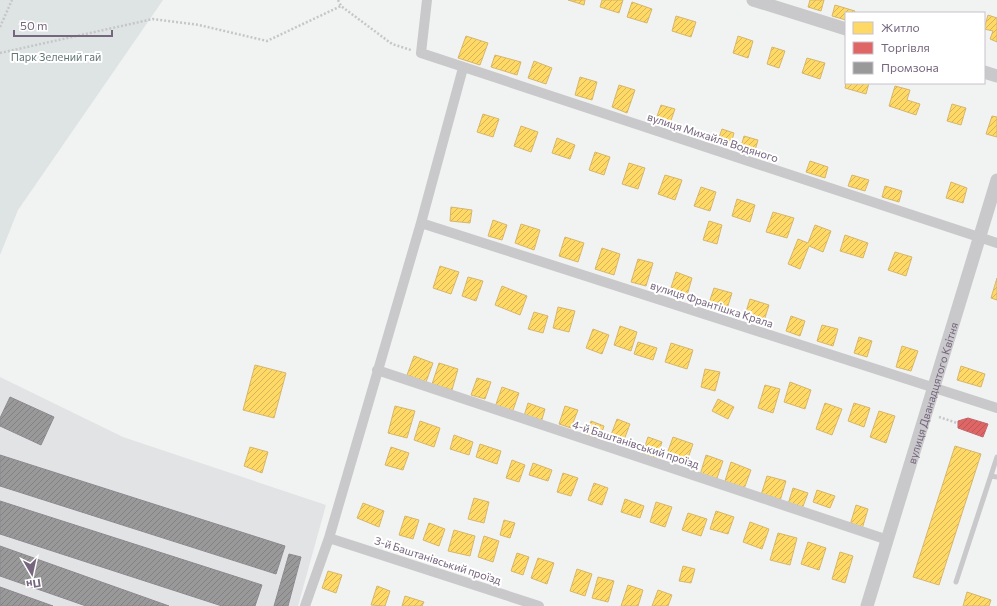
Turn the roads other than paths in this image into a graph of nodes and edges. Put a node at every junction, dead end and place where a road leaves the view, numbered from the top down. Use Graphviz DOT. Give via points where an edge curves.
graph roads {
  1 [pos="426,0"];
  2 [pos="753,0"];
  3 [pos="776,3"];
  4 [pos="845,29"];
  5 [pos="463,68"];
  6 [pos="985,72"];
  7 [pos="997,76"];
  8 [pos="997,180"];
  9 [pos="421,223"];
  10 [pos="980,236"];
  11 [pos="997,243"];
  12 [pos="377,370"];
  13 [pos="933,388"];
  14 [pos="997,408"];
  15 [pos="997,457"];
  16 [pos="991,476"];
  17 [pos="997,478"];
  18 [pos="329,538"];
  19 [pos="888,540"];
  20 [pos="956,582"];
  21 [pos="305,606"];
  22 [pos="539,606"];
  23 [pos="867,606"];
  1 -- 5 [label="street, вулиця Михайла Водяного" via="421,53"];
  2 -- 3 [label="street"];
  3 -- 4 [label="street"];
  5 -- 9 [label="street"];
  5 -- 10 [label="street, вулиця Михайла Водяного"];
  6 -- 7 [label="street"];
  8 -- 10 [label="street, вулиця Дванадцятого Квітня"];
  9 -- 12 [label="street"];
  9 -- 13 [label="street, вулиця Франтішка Крала"];
  10 -- 11 [label="street, вулиця Михайла Водяного"];
  10 -- 13 [label="street, вулиця Дванадцятого Квітня"];
  12 -- 18 [label="street"];
  12 -- 19 [label="street, 4-й Баштанівський проїзд"];
  13 -- 14 [label="street, вулиця Франтішка Крала"];
  13 -- 19 [label="street, вулиця Дванадцятого Квітня"];
  15 -- 16 [label="lane"];
  16 -- 17 [label="lane"];
  16 -- 20 [label="lane"];
  18 -- 21 [label="street"];
  18 -- 22 [label="street, 3-й Баштанівський проїзд"];
  19 -- 23 [label="street, вулиця Дванадцятого Квітня"];
}
